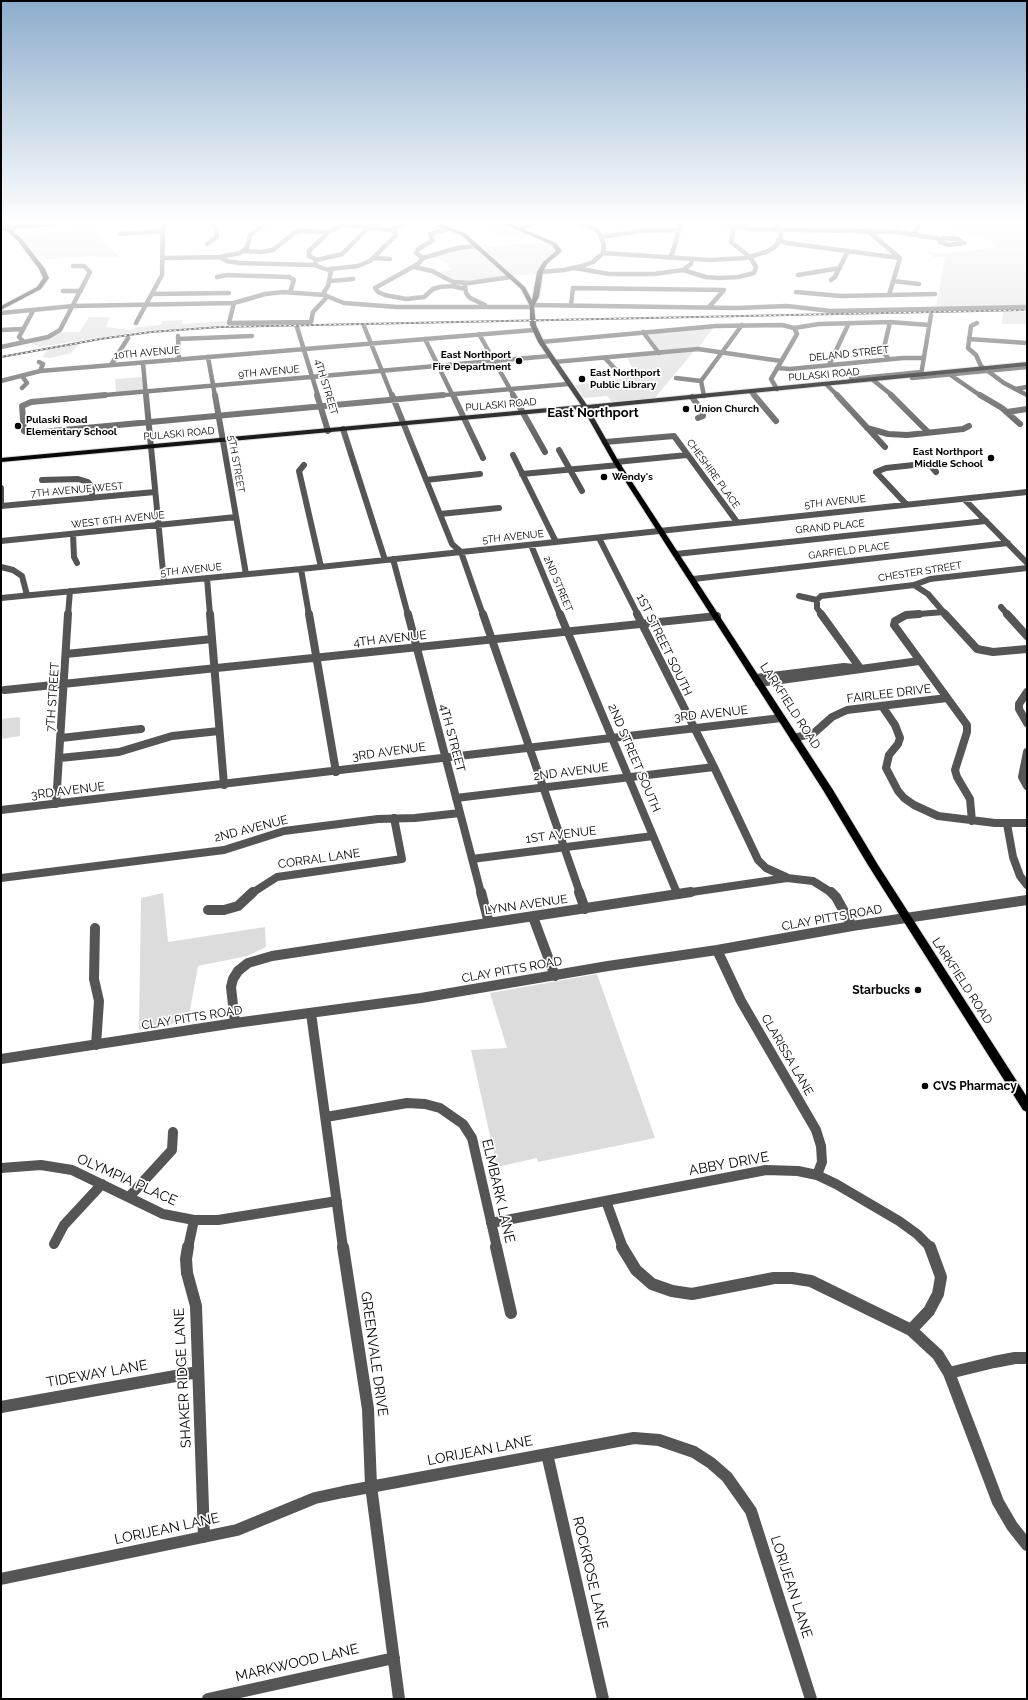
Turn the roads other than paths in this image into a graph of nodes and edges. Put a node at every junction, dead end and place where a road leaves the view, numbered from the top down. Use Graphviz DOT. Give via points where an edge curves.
graph roads {
  1 [pos="12,303"];
  2 [pos="74,303"];
  3 [pos="204,303"];
  4 [pos="234,303"];
  5 [pos="321,303"];
  6 [pos="347,303"];
  7 [pos="481,303"];
  8 [pos="712,303"];
  9 [pos="145,304"];
  10 [pos="571,305"];
  11 [pos="73,306"];
  12 [pos="532,306"];
  13 [pos="488,307"];
  14 [pos="709,307"];
  15 [pos="1027,307"];
  16 [pos="1,309"];
  17 [pos="33,311"];
  18 [pos="12,312"];
  19 [pos="931,315"];
  20 [pos="890,322"];
  21 [pos="849,323"];
  22 [pos="977,323"];
  23 [pos="136,324"];
  24 [pos="742,325"];
  25 [pos="929,325"];
  26 [pos="364,326"];
  27 [pos="297,327"];
  28 [pos="794,328"];
  29 [pos="22,329"];
  30 [pos="1,330"];
  31 [pos="534,330"];
  32 [pos="643,332"];
  33 [pos="479,334"];
  34 [pos="252,336"];
  35 [pos="128,338"];
  36 [pos="969,338"];
  37 [pos="425,339"];
  38 [pos="24,342"];
  39 [pos="541,342"];
  40 [pos="1026,343"];
  41 [pos="371,344"];
  42 [pos="1,347"];
  43 [pos="304,349"];
  44 [pos="659,353"];
  45 [pos="722,353"];
  46 [pos="550,356"];
  47 [pos="208,357"];
  48 [pos="605,358"];
  49 [pos="923,358"];
  50 [pos="889,359"];
  51 [pos="179,360"];
  52 [pos="494,361"];
  53 [pos="781,361"];
  54 [pos="39,362"];
  55 [pos="554,362"];
  56 [pos="143,363"];
  57 [pos="1027,364"];
  58 [pos="111,366"];
  59 [pos="438,366"];
  60 [pos="829,366"];
  61 [pos="777,368"];
  62 [pos="984,368"];
  63 [pos="40,371"];
  64 [pos="382,371"];
  65 [pos="617,371"];
  66 [pos="921,373"];
  67 [pos="948,374"];
  68 [pos="22,376"];
  69 [pos="312,377"];
  70 [pos="676,378"];
  71 [pos="902,379"];
  72 [pos="873,380"];
  73 [pos="1,381"];
  74 [pos="701,382"];
  75 [pos="568,384"];
  76 [pos="827,385"];
  77 [pos="213,386"];
  78 [pos="1027,387"];
  79 [pos="22,388"];
  80 [pos="777,388"];
  81 [pos="1015,389"];
  82 [pos="510,390"];
  83 [pos="146,392"];
  84 [pos="751,392"];
  85 [pos="453,395"];
  86 [pos="1027,395"];
  87 [pos="704,396"];
  88 [pos="692,397"];
  89 [pos="394,400"];
  90 [pos="321,407"];
  91 [pos="585,407"];
  92 [pos="1027,409"];
  93 [pos="1007,412"];
  94 [pos="523,413"];
  95 [pos="218,416"];
  96 [pos="464,418"];
  97 [pos="698,418"];
  98 [pos="776,421"];
  99 [pos="149,423"];
  100 [pos="404,424"];
  101 [pos="1020,424"];
  102 [pos="969,426"];
  103 [pos="867,428"];
  104 [pos="343,429"];
  105 [pos="328,431"];
  106 [pos="928,432"];
  107 [pos="222,440"];
  108 [pos="605,442"];
  109 [pos="151,446"];
  110 [pos="886,447"];
  111 [pos="559,450"];
  112 [pos="545,452"];
  113 [pos="513,454"];
  114 [pos="687,454"];
  115 [pos="483,458"];
  116 [pos="1,460"];
  117 [pos="618,463"];
  118 [pos="304,465"];
  119 [pos="570,470"];
  120 [pos="936,472"];
  121 [pos="480,474"];
  122 [pos="522,474"];
  123 [pos="42,480"];
  124 [pos="426,480"];
  125 [pos="2,488"];
  126 [pos="582,491"];
  127 [pos="155,492"];
  128 [pos="1027,492"];
  129 [pos="92,498"];
  130 [pos="964,499"];
  131 [pos="906,504"];
  132 [pos="1,506"];
  133 [pos="499,508"];
  134 [pos="440,514"];
  135 [pos="236,517"];
  136 [pos="986,521"];
  137 [pos="737,522"];
  138 [pos="158,525"];
  139 [pos="661,531"];
  140 [pos="74,534"];
  141 [pos="599,538"];
  142 [pos="1,541"];
  143 [pos="556,542"];
  144 [pos="1008,543"];
  145 [pos="531,545"];
  146 [pos="461,552"];
  147 [pos="676,554"];
  148 [pos="393,559"];
  149 [pos="385,560"];
  150 [pos="77,563"];
  151 [pos="1027,563"];
  152 [pos="1,567"];
  153 [pos="321,567"];
  154 [pos="1027,568"];
  155 [pos="301,569"];
  156 [pos="246,574"];
  157 [pos="207,578"];
  158 [pos="693,579"];
  159 [pos="164,582"];
  160 [pos="914,585"];
  161 [pos="70,591"];
  162 [pos="27,595"];
  163 [pos="799,596"];
  164 [pos="1,598"];
  165 [pos="816,600"];
  166 [pos="1001,607"];
  167 [pos="944,612"];
  168 [pos="717,616"];
  169 [pos="642,624"];
  170 [pos="567,632"];
  171 [pos="1027,636"];
  172 [pos="212,639"];
  173 [pos="492,640"];
  174 [pos="416,647"];
  175 [pos="1027,649"];
  176 [pos="66,654"];
  177 [pos="316,658"];
  178 [pos="919,661"];
  179 [pos="215,668"];
  180 [pos="860,668"];
  181 [pos="757,680"];
  182 [pos="65,684"];
  183 [pos="5,690"];
  184 [pos="1027,692"];
  185 [pos="947,698"];
  186 [pos="882,706"];
  187 [pos="781,718"];
  188 [pos="1027,723"];
  189 [pos="693,728"];
  190 [pos="141,730"];
  191 [pos="219,731"];
  192 [pos="61,738"];
  193 [pos="613,738"];
  194 [pos="794,738"];
  195 [pos="529,747"];
  196 [pos="1027,752"];
  197 [pos="446,757"];
  198 [pos="60,758"];
  199 [pos="714,767"];
  200 [pos="336,772"];
  201 [pos="629,777"];
  202 [pos="224,784"];
  203 [pos="1027,786"];
  204 [pos="543,787"];
  205 [pos="456,798"];
  206 [pos="56,804"];
  207 [pos="1,810"];
  208 [pos="460,813"];
  209 [pos="394,818"];
  210 [pos="972,821"];
  211 [pos="1027,822"];
  212 [pos="1007,824"];
  213 [pos="653,836"];
  214 [pos="563,847"];
  215 [pos="472,858"];
  216 [pos="1,878"];
  217 [pos="787,878"];
  218 [pos="1027,885"];
  219 [pos="677,894"];
  220 [pos="1027,900"];
  221 [pos="585,909"];
  222 [pos="208,910"];
  223 [pos="533,917"];
  224 [pos="906,917"];
  225 [pos="489,923"];
  226 [pos="852,926"];
  227 [pos="95,928"];
  228 [pos="717,950"];
  229 [pos="555,976"];
  230 [pos="311,1013"];
  231 [pos="235,1024"];
  232 [pos="96,1045"];
  233 [pos="1,1059"];
  234 [pos="1027,1107"];
  235 [pos="326,1116"];
  236 [pos="174,1132"];
  237 [pos="1,1168"];
  238 [pos="817,1175"];
  239 [pos="102,1184"];
  240 [pos="129,1197"];
  241 [pos="337,1201"];
  242 [pos="606,1201"];
  243 [pos="194,1220"];
  244 [pos="491,1223"];
  245 [pos="54,1244"];
  246 [pos="511,1313"];
  247 [pos="911,1330"];
  248 [pos="1027,1358"];
  249 [pos="198,1372"];
  250 [pos="949,1372"];
  251 [pos="1,1407"];
  252 [pos="547,1454"];
  253 [pos="371,1486"];
  254 [pos="204,1537"];
  255 [pos="1027,1545"];
  256 [pos="1,1579"];
  257 [pos="394,1658"];
  258 [pos="208,1699"];
  259 [pos="399,1699"];
  260 [pos="603,1699"];
  261 [pos="810,1699"];
  1 -- 16 [label="main road"];
  2 -- 11 [label="street"];
  3 -- 9 [label="street"];
  4 -- 5 [label="street" via="229,324 311,322 313,312"];
  6 -- 13 [label="street" via="397,307"];
  7 -- 13 [label="street"];
  8 -- 14 [label="street"];
  9 -- 11 [label="street"];
  9 -- 23 [label="street"];
  10 -- 12 [label="street"];
  10 -- 14 [label="street"];
  11 -- 17 [label="street"];
  11 -- 38 [label="street" via="57,333"];
  12 -- 13 [label="street"];
  12 -- 31 [label="main road, LARKFIELD ROAD"];
  14 -- 15 [label="street" via="795,306 831,311"];
  16 -- 18 [label="main road"];
  17 -- 18 [label="street"];
  17 -- 29 [label="street"];
  19 -- 25 [label="street"];
  20 -- 21 [label="street"];
  20 -- 25 [label="street"];
  20 -- 50 [label="street" via="884,352"];
  21 -- 28 [label="street"];
  21 -- 60 [label="street"];
  22 -- 36 [label="street" via="971,326"];
  24 -- 28 [label="street" via="782,325"];
  24 -- 32 [label="street"];
  24 -- 45 [label="street"];
  25 -- 49 [label="street"];
  26 -- 41 [label="street"];
  27 -- 43 [label="street, 4TH STREET"];
  28 -- 53 [label="street" via="797,332"];
  29 -- 30 [label="street"];
  29 -- 38 [label="street" via="19,337"];
  31 -- 33 [label="street, 10TH AVENUE"];
  31 -- 39 [label="main road, LARKFIELD ROAD"];
  32 -- 39 [label="street"];
  32 -- 44 [label="street"];
  33 -- 37 [label="street, 10TH AVENUE"];
  33 -- 52 [label="street"];
  34 -- 51 [label="street" via="178,337"];
  35 -- 58 [label="street"];
  36 -- 40 [label="street" via="1015,343 1018,346 1026,346"];
  36 -- 62 [label="street" via="968,348"];
  37 -- 41 [label="street, 10TH AVENUE"];
  37 -- 59 [label="street"];
  38 -- 42 [label="street"];
  39 -- 46 [label="main road, LARKFIELD ROAD"];
  41 -- 43 [label="street, 10TH AVENUE"];
  41 -- 64 [label="street"];
  43 -- 47 [label="street, 10TH AVENUE"];
  43 -- 69 [label="street, 4TH STREET"];
  44 -- 45 [label="street" via="698,349"];
  44 -- 48 [label="street"];
  45 -- 53 [label="street"];
  45 -- 74 [label="street"];
  46 -- 52 [label="street, 9TH AVENUE"];
  46 -- 55 [label="main road, LARKFIELD ROAD"];
  47 -- 51 [label="street, 10TH AVENUE"];
  47 -- 77 [label="street, 5TH STREET"];
  48 -- 55 [label="street"];
  48 -- 65 [label="street"];
  49 -- 50 [label="street, DELAND STREET"];
  49 -- 66 [label="street"];
  50 -- 60 [label="street, DELAND STREET"];
  51 -- 56 [label="street, 10TH AVENUE"];
  52 -- 59 [label="street, 9TH AVENUE"];
  52 -- 82 [label="street"];
  53 -- 61 [label="street"];
  54 -- 63 [label="street" via="43,364"];
  55 -- 75 [label="main road, LARKFIELD ROAD"];
  56 -- 58 [label="street, 10TH AVENUE"];
  56 -- 83 [label="street"];
  57 -- 62 [label="main road, PULASKI ROAD"];
  58 -- 63 [label="street, 10TH AVENUE"];
  59 -- 64 [label="street, 9TH AVENUE"];
  59 -- 85 [label="street"];
  60 -- 61 [label="street, DELAND STREET"];
  61 -- 80 [label="street" via="771,379"];
  62 -- 67 [label="main road, PULASKI ROAD"];
  62 -- 81 [label="street"];
  63 -- 68 [label="street, 10TH AVENUE"];
  64 -- 69 [label="street, 9TH AVENUE"];
  64 -- 89 [label="street"];
  66 -- 67 [label="main road, PULASKI ROAD"];
  66 -- 72 [label="main road, PULASKI ROAD"];
  66 -- 80 [label="street"];
  67 -- 71 [label="street"];
  67 -- 93 [label="street"];
  68 -- 73 [label="street, 10TH AVENUE"];
  68 -- 79 [label="street" via="27,383"];
  69 -- 77 [label="street, 9TH AVENUE"];
  69 -- 90 [label="street, 4TH STREET"];
  70 -- 74 [label="street"];
  72 -- 76 [label="main road, PULASKI ROAD"];
  72 -- 106 [label="street"];
  74 -- 87 [label="street"];
  75 -- 82 [label="street"];
  75 -- 91 [label="main road, LARKFIELD ROAD"];
  76 -- 80 [label="main road, PULASKI ROAD"];
  76 -- 103 [label="street"];
  77 -- 83 [label="street, 9TH AVENUE"];
  77 -- 95 [label="street, 5TH STREET"];
  78 -- 81 [label="street"];
  80 -- 84 [label="main road, PULASKI ROAD"];
  81 -- 86 [label="street"];
  82 -- 85 [label="street"];
  82 -- 94 [label="street"];
  83 -- 99 [label="street"];
  83 -- 99 [label="street, 9TH AVENUE" via="30,402 22,406 24,431 31,433"];
  84 -- 87 [label="main road, PULASKI ROAD"];
  84 -- 98 [label="street"];
  85 -- 89 [label="street"];
  85 -- 96 [label="street"];
  87 -- 88 [label="main road, PULASKI ROAD"];
  88 -- 91 [label="main road, PULASKI ROAD"];
  88 -- 97 [label="street" via="703,413 703,416"];
  89 -- 90 [label="street"];
  89 -- 100 [label="street"];
  90 -- 95 [label="street"];
  90 -- 105 [label="street, 4TH STREET"];
  91 -- 94 [label="main road, PULASKI ROAD"];
  91 -- 108 [label="main road, LARKFIELD ROAD"];
  92 -- 93 [label="street"];
  93 -- 101 [label="street"];
  94 -- 96 [label="main road, PULASKI ROAD"];
  94 -- 112 [label="street"];
  95 -- 99 [label="street"];
  95 -- 107 [label="street, 5TH STREET"];
  96 -- 100 [label="main road, PULASKI ROAD"];
  96 -- 115 [label="street"];
  99 -- 109 [label="street"];
  100 -- 104 [label="main road, PULASKI ROAD"];
  100 -- 124 [label="street"];
  102 -- 106 [label="street" via="963,429"];
  103 -- 106 [label="street" via="896,434"];
  103 -- 110 [label="street"];
  104 -- 105 [label="main road, PULASKI ROAD"];
  104 -- 149 [label="street"];
  105 -- 107 [label="main road, PULASKI ROAD"];
  107 -- 109 [label="main road, PULASKI ROAD"];
  107 -- 135 [label="street, 5TH STREET"];
  108 -- 114 [label="street, CHESHIRE PLACE" via="674,436"];
  108 -- 117 [label="main road, LARKFIELD ROAD"];
  109 -- 116 [label="main road, PULASKI ROAD"];
  109 -- 127 [label="street"];
  111 -- 119 [label="street"];
  113 -- 122 [label="street"];
  114 -- 117 [label="street"];
  114 -- 137 [label="street, CHESHIRE PLACE"];
  117 -- 119 [label="street"];
  117 -- 139 [label="main road, LARKFIELD ROAD"];
  118 -- 153 [label="street" via="299,471"];
  119 -- 122 [label="street"];
  119 -- 126 [label="street"];
  120 -- 131 [label="street" via="931,466 922,464 873,471"];
  121 -- 124 [label="street"];
  122 -- 143 [label="street"];
  123 -- 129 [label="street" via="78,479 88,482 92,487"];
  124 -- 134 [label="street"];
  125 -- 132 [label="street"];
  127 -- 129 [label="street, 7TH AVENUE WEST"];
  127 -- 138 [label="street"];
  128 -- 130 [label="street, 5TH AVENUE"];
  129 -- 132 [label="street, 7TH AVENUE WEST"];
  130 -- 131 [label="street, 5TH AVENUE"];
  130 -- 136 [label="street"];
  131 -- 137 [label="street, 5TH AVENUE"];
  133 -- 134 [label="street"];
  134 -- 146 [label="street" via="452,544"];
  135 -- 138 [label="street, WEST 6TH AVENUE"];
  135 -- 156 [label="street, 5TH STREET"];
  136 -- 144 [label="street"];
  136 -- 147 [label="street, GRAND PLACE"];
  137 -- 139 [label="street, 5TH AVENUE"];
  138 -- 140 [label="street, WEST 6TH AVENUE"];
  138 -- 159 [label="street"];
  139 -- 141 [label="street, 5TH AVENUE"];
  139 -- 147 [label="main road, LARKFIELD ROAD"];
  140 -- 142 [label="street, WEST 6TH AVENUE"];
  140 -- 150 [label="street" via="74,557"];
  141 -- 143 [label="street, 5TH AVENUE"];
  141 -- 169 [label="street, 1ST STREET SOUTH"];
  143 -- 145 [label="street, 5TH AVENUE"];
  144 -- 151 [label="street"];
  144 -- 158 [label="street, GARFIELD PLACE"];
  145 -- 146 [label="street, 5TH AVENUE"];
  145 -- 170 [label="street, 2ND STREET"];
  146 -- 148 [label="street, 5TH AVENUE"];
  146 -- 173 [label="street"];
  147 -- 158 [label="main road, LARKFIELD ROAD"];
  148 -- 149 [label="street, 5TH AVENUE"];
  148 -- 174 [label="street, 4TH STREET"];
  149 -- 153 [label="street, 5TH AVENUE"];
  152 -- 162 [label="street" via="22,576"];
  153 -- 155 [label="street, 5TH AVENUE"];
  154 -- 160 [label="street, CHESTER STREET" via="930,579"];
  155 -- 156 [label="street, 5TH AVENUE"];
  155 -- 177 [label="street"];
  156 -- 157 [label="street, 5TH AVENUE"];
  157 -- 159 [label="street, 5TH AVENUE"];
  157 -- 172 [label="street"];
  158 -- 168 [label="main road, LARKFIELD ROAD"];
  159 -- 161 [label="street, 5TH AVENUE"];
  160 -- 165 [label="street, CHESTER STREET" via="828,594"];
  160 -- 167 [label="street" via="928,594"];
  161 -- 162 [label="street, 5TH AVENUE"];
  161 -- 176 [label="street, 7TH STREET"];
  162 -- 164 [label="street, 5TH AVENUE"];
  163 -- 165 [label="street"];
  165 -- 180 [label="street" via="817,608"];
  166 -- 171 [label="street"];
  167 -- 175 [label="street" via="977,649 993,652"];
  167 -- 178 [label="street" via="906,615 895,621 896,630"];
  168 -- 169 [label="street, 4TH AVENUE"];
  168 -- 181 [label="main road, LARKFIELD ROAD"];
  169 -- 170 [label="street, 4TH AVENUE"];
  169 -- 189 [label="street, 1ST STREET SOUTH"];
  170 -- 173 [label="street, 4TH AVENUE"];
  170 -- 193 [label="street, 2ND STREET SOUTH"];
  172 -- 176 [label="street"];
  172 -- 179 [label="street"];
  173 -- 174 [label="street, 4TH AVENUE"];
  173 -- 195 [label="street"];
  174 -- 177 [label="street, 4TH AVENUE"];
  174 -- 197 [label="street, 4TH STREET"];
  176 -- 182 [label="street, 7TH STREET"];
  177 -- 179 [label="street, 4TH AVENUE"];
  177 -- 200 [label="street"];
  178 -- 180 [label="street"];
  178 -- 185 [label="street"];
  179 -- 182 [label="street, 4TH AVENUE"];
  179 -- 191 [label="street"];
  180 -- 181 [label="street" via="851,672"];
  181 -- 187 [label="main road, LARKFIELD ROAD"];
  182 -- 183 [label="street, 4TH AVENUE"];
  182 -- 192 [label="street, 7TH STREET"];
  184 -- 188 [label="street" via="1019,704 1019,710"];
  185 -- 186 [label="street, FAIRLEE DRIVE"];
  185 -- 210 [label="street" via="966,725 967,732 955,770 970,799"];
  186 -- 194 [label="street, FAIRLEE DRIVE" via="837,713 814,733"];
  186 -- 210 [label="street" via="895,725 900,738 889,755 886,768 898,791 925,811 938,816"];
  187 -- 189 [label="street, 3RD AVENUE"];
  187 -- 194 [label="main road, LARKFIELD ROAD"];
  189 -- 193 [label="street, 3RD AVENUE"];
  189 -- 199 [label="street, 1ST STREET SOUTH"];
  190 -- 192 [label="street"];
  191 -- 198 [label="street" via="172,736 124,751"];
  191 -- 202 [label="street"];
  192 -- 198 [label="street, 7TH STREET"];
  193 -- 195 [label="street, 3RD AVENUE"];
  193 -- 201 [label="street, 2ND STREET SOUTH"];
  194 -- 224 [label="main road, LARKFIELD ROAD"];
  195 -- 197 [label="street, 3RD AVENUE"];
  195 -- 204 [label="street"];
  196 -- 203 [label="street" via="1022,773"];
  197 -- 200 [label="street, 3RD AVENUE"];
  197 -- 205 [label="street, 4TH STREET"];
  198 -- 206 [label="street, 7TH STREET"];
  199 -- 201 [label="street, 2ND AVENUE"];
  199 -- 217 [label="street, 1ST STREET SOUTH" via="758,860 766,868"];
  200 -- 202 [label="street, 3RD AVENUE"];
  201 -- 204 [label="street, 2ND AVENUE"];
  201 -- 213 [label="street, 2ND STREET SOUTH"];
  202 -- 206 [label="street, 3RD AVENUE"];
  204 -- 205 [label="street, 2ND AVENUE"];
  204 -- 214 [label="street"];
  205 -- 208 [label="street, 4TH STREET"];
  206 -- 207 [label="street, 3RD AVENUE"];
  208 -- 209 [label="street, 2ND AVENUE"];
  208 -- 215 [label="street, 4TH STREET"];
  209 -- 216 [label="street, 2ND AVENUE" via="284,831 224,850"];
  209 -- 222 [label="street, CORRAL LANE" via="402,859 277,877 258,888 238,906 224,910"];
  210 -- 212 [label="street"];
  211 -- 212 [label="street"];
  212 -- 218 [label="street" via="1014,862"];
  213 -- 214 [label="street, 1ST AVENUE"];
  213 -- 219 [label="street, 2ND STREET SOUTH"];
  214 -- 215 [label="street, 1ST AVENUE"];
  214 -- 221 [label="street"];
  215 -- 225 [label="street, 4TH STREET"];
  217 -- 219 [label="street, LYNN AVENUE"];
  217 -- 226 [label="street, LYNN AVENUE" via="812,881 830,891"];
  219 -- 221 [label="street, LYNN AVENUE"];
  220 -- 224 [label="street, CLAY PITTS ROAD"];
  221 -- 223 [label="street, LYNN AVENUE"];
  223 -- 225 [label="street, LYNN AVENUE"];
  223 -- 229 [label="street"];
  224 -- 226 [label="street, CLAY PITTS ROAD"];
  224 -- 234 [label="main road, LARKFIELD ROAD"];
  225 -- 231 [label="street, LYNN AVENUE" via="258,959 238,971 233,979 231,987"];
  226 -- 228 [label="street, CLAY PITTS ROAD"];
  227 -- 232 [label="street" via="94,979 99,1001"];
  228 -- 229 [label="street, CLAY PITTS ROAD" via="641,960"];
  228 -- 238 [label="street, CLARISSA LANE" via="741,1001 816,1130 822,1154"];
  229 -- 230 [label="street, CLAY PITTS ROAD"];
  230 -- 231 [label="street, CLAY PITTS ROAD"];
  230 -- 235 [label="street, GREENVALE DRIVE"];
  231 -- 232 [label="street, CLAY PITTS ROAD"];
  232 -- 233 [label="street, CLAY PITTS ROAD"];
  235 -- 241 [label="street, GREENVALE DRIVE"];
  235 -- 244 [label="street, ELMBARK LANE" via="407,1103 440,1108 453,1116 463,1124 472,1138"];
  236 -- 240 [label="street" via="172,1150"];
  237 -- 239 [label="street, OLYMPIA PLACE" via="41,1164 57,1166"];
  238 -- 242 [label="street, ABBY DRIVE" via="798,1171 766,1170"];
  238 -- 247 [label="street, ABBY DRIVE" via="899,1221 930,1247 941,1277 938,1294 929,1311"];
  239 -- 240 [label="street, OLYMPIA PLACE"];
  239 -- 245 [label="street" via="64,1225"];
  240 -- 243 [label="street, OLYMPIA PLACE" via="163,1214"];
  241 -- 243 [label="street, OLYMPIA PLACE" via="218,1220"];
  241 -- 253 [label="street, GREENVALE DRIVE" via="368,1409"];
  242 -- 244 [label="street, ABBY DRIVE"];
  242 -- 247 [label="street" via="624,1252 636,1270 652,1284 692,1294 774,1278 811,1281"];
  243 -- 249 [label="street, SHAKER RIDGE LANE" via="186,1259 196,1306"];
  244 -- 246 [label="street, ELMBARK LANE"];
  247 -- 250 [label="street" via="938,1355"];
  248 -- 250 [label="street" via="1001,1360"];
  249 -- 251 [label="street, TIDEWAY LANE"];
  249 -- 254 [label="street, SHAKER RIDGE LANE"];
  250 -- 255 [label="street" via="998,1502"];
  252 -- 253 [label="street, LORIJEAN LANE"];
  252 -- 260 [label="street, ROCKROSE LANE"];
  252 -- 261 [label="street, LORIJEAN LANE" via="634,1438 659,1440 694,1452 728,1477 751,1511"];
  253 -- 254 [label="street, LORIJEAN LANE" via="315,1498 237,1530"];
  253 -- 257 [label="street, GREENVALE DRIVE"];
  254 -- 256 [label="street, LORIJEAN LANE"];
  257 -- 258 [label="street, MARKWOOD LANE"];
  257 -- 259 [label="street, GREENVALE DRIVE"];
}
